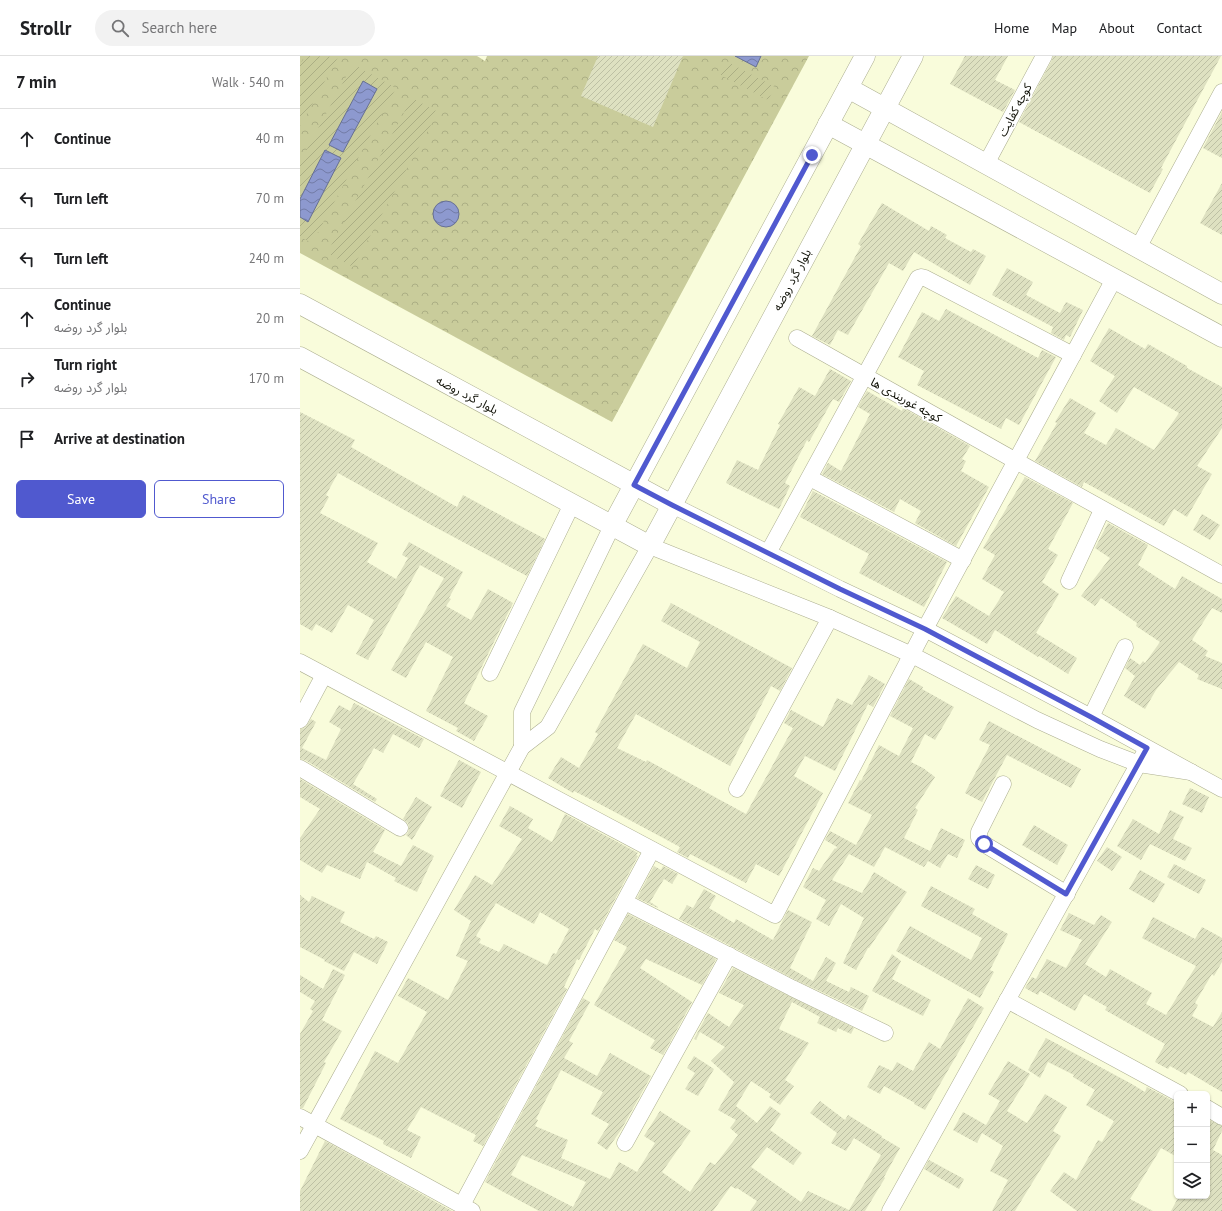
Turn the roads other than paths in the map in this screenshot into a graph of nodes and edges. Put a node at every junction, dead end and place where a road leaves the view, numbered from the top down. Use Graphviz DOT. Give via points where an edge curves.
graph roads {
  1 [pos="865,56"];
  2 [pos="913,56"];
  3 [pos="1044,56"];
  4 [pos="848,88"];
  5 [pos="1222,92"];
  6 [pos="885,108"];
  7 [pos="828,124"];
  8 [pos="866,144"];
  9 [pos="986,164"];
  10 [pos="1138,248"];
  11 [pos="1114,279"];
  12 [pos="1222,294"];
  13 [pos="300,304"];
  14 [pos="1222,337"];
  15 [pos="797,338"];
  16 [pos="1073,355"];
  17 [pos="300,357"];
  18 [pos="865,376"];
  19 [pos="1016,461"];
  20 [pos="810,478"];
  21 [pos="634,485"];
  22 [pos="572,504"];
  23 [pos="672,505"];
  24 [pos="1102,510"];
  25 [pos="612,526"];
  26 [pos="650,546"];
  27 [pos="768,553"];
  28 [pos="963,560"];
  29 [pos="1222,574"];
  30 [pos="1069,580"];
  31 [pos="830,618"];
  32 [pos="925,629"];
  33 [pos="1125,647"];
  34 [pos="912,655"];
  35 [pos="300,662"];
  36 [pos="490,673"];
  37 [pos="324,675"];
  38 [pos="1091,717"];
  39 [pos="300,720"];
  40 [pos="522,747"];
  41 [pos="1147,748"];
  42 [pos="1139,764"];
  43 [pos="300,768"];
  44 [pos="1191,772"];
  45 [pos="508,773"];
  46 [pos="1003,784"];
  47 [pos="737,789"];
  48 [pos="1222,789"];
  49 [pos="400,828"];
  50 [pos="652,850"];
  51 [pos="1066,894"];
  52 [pos="625,902"];
  53 [pos="729,955"];
  54 [pos="1008,1000"];
  55 [pos="885,1032"];
  56 [pos="1175,1091"];
  57 [pos="1210,1110"];
  58 [pos="300,1117"];
  59 [pos="1222,1117"];
  60 [pos="314,1124"];
  61 [pos="625,1143"];
  62 [pos="300,1151"];
  63 [pos="467,1208"];
  64 [pos="896,1209"];
  1 -- 4 [label="main road"];
  2 -- 6 [label="main road, بلوار گرد روضه"];
  3 -- 9 [label="street, کوچه کفایت"];
  4 -- 6 [label="main road"];
  4 -- 7 [label="main road"];
  5 -- 10 [label="street"];
  6 -- 8 [label="main road, بلوار گرد روضه"];
  6 -- 9 [label="main road"];
  7 -- 8 [label="main road"];
  7 -- 21 [label="main road"];
  8 -- 11 [label="main road"];
  8 -- 23 [label="main road, بلوار گرد روضه"];
  9 -- 10 [label="main road"];
  10 -- 12 [label="main road"];
  11 -- 14 [label="main road"];
  11 -- 16 [label="street"];
  13 -- 21 [label="main road, بلوار گرد روضه"];
  15 -- 18 [label="street, کوچه غوربندی ها"];
  16 -- 18 [label="street" via="921,276"];
  16 -- 19 [label="street"];
  17 -- 22 [label="main road"];
  18 -- 19 [label="street, کوچه غوربندی ها"];
  18 -- 20 [label="street"];
  19 -- 24 [label="street, کوچه غوربندی ها"];
  19 -- 28 [label="street"];
  20 -- 27 [label="street"];
  20 -- 28 [label="street"];
  21 -- 23 [label="main road, بلوار گرد روضه"];
  21 -- 25 [label="main road"];
  22 -- 25 [label="main road"];
  22 -- 36 [label="street"];
  23 -- 26 [label="main road, بلوار گرد روضه"];
  23 -- 27 [label="street"];
  24 -- 29 [label="street, کوچه غوربندی ها"];
  24 -- 30 [label="street"];
  25 -- 26 [label="main road"];
  25 -- 40 [label="street" via="522,712"];
  26 -- 31 [label="street"];
  26 -- 40 [label="street" via="548,727"];
  27 -- 32 [label="street"];
  28 -- 32 [label="street"];
  31 -- 34 [label="street"];
  31 -- 47 [label="street"];
  32 -- 34 [label="street"];
  32 -- 38 [label="street"];
  33 -- 38 [label="street"];
  34 -- 42 [label="street" via="1037,720"];
  34 -- 50 [label="street" via="775,915"];
  35 -- 37 [label="street"];
  37 -- 39 [label="street"];
  37 -- 45 [label="street"];
  38 -- 41 [label="street"];
  40 -- 45 [label="street"];
  41 -- 42 [label="street"];
  41 -- 44 [label="street"];
  42 -- 44 [label="street"];
  42 -- 51 [label="street"];
  43 -- 49 [label="street"];
  44 -- 48 [label="street"];
  45 -- 50 [label="street"];
  45 -- 60 [label="street"];
  46 -- 51 [label="street" via="979,832 979,838 984,844"];
  50 -- 52 [label="street"];
  51 -- 54 [label="street"];
  52 -- 53 [label="street"];
  52 -- 63 [label="street"];
  53 -- 55 [label="street"];
  53 -- 61 [label="street"];
  54 -- 56 [label="street"];
  54 -- 64 [label="street"];
  57 -- 59 [label="street"];
  58 -- 60 [label="street"];
  60 -- 62 [label="street"];
  60 -- 63 [label="street"];
}
